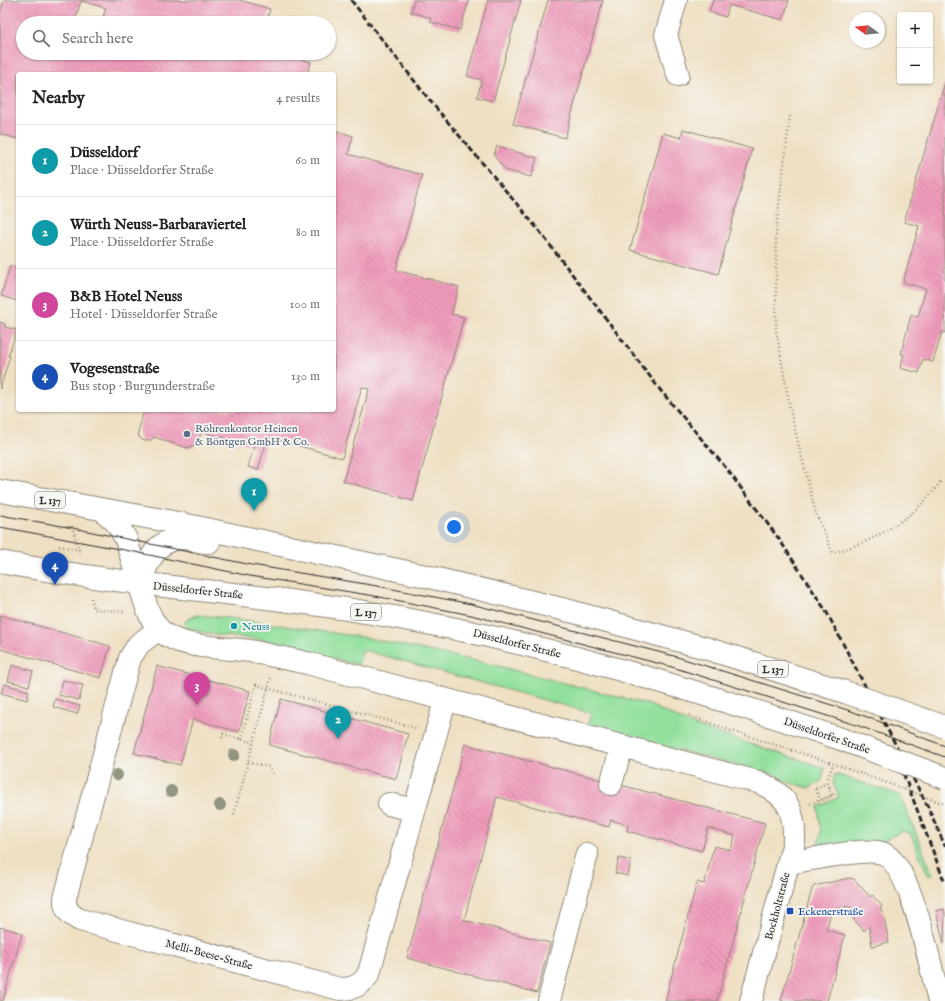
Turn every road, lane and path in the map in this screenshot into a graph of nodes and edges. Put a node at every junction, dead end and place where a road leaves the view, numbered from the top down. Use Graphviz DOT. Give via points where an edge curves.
graph roads {
  1 [pos="676,0"];
  2 [pos="678,75"];
  3 [pos="790,116"];
  4 [pos="941,481"];
  5 [pos="0,491"];
  6 [pos="66,503"];
  7 [pos="101,509"];
  8 [pos="247,537"];
  9 [pos="59,546"];
  10 [pos="79,550"];
  11 [pos="0,562"];
  12 [pos="86,578"];
  13 [pos="139,583"];
  14 [pos="94,609"];
  15 [pos="154,620"];
  16 [pos="277,657"];
  17 [pos="268,688"];
  18 [pos="445,701"];
  19 [pos="684,712"];
  20 [pos="945,727"];
  21 [pos="435,733"];
  22 [pos="222,738"];
  23 [pos="241,739"];
  24 [pos="254,742"];
  25 [pos="622,746"];
  26 [pos="248,762"];
  27 [pos="833,764"];
  28 [pos="273,774"];
  29 [pos="945,778"];
  30 [pos="612,784"];
  31 [pos="389,804"];
  32 [pos="945,804"];
  33 [pos="413,810"];
  34 [pos="791,811"];
  35 [pos="234,814"];
  36 [pos="588,854"];
  37 [pos="788,863"];
  38 [pos="549,1001"];
  39 [pos="751,1001"];
  40 [pos="939,1001"];
  1 -- 2 [label="main road" via="666,34"];
  3 -- 4 [label="path" via="776,229 776,330 791,414 816,514 833,553 864,543 896,527 930,497"];
  5 -- 6 [label="main road, L 137"];
  6 -- 7 [label="main road, L 137"];
  6 -- 10 [label="path"];
  7 -- 8 [label="main road, L 137"];
  7 -- 13 [label="main road" via="116,522 126,539"];
  8 -- 13 [label="main road" via="204,542 185,538 172,540 159,546 151,555"];
  8 -- 20 [label="main road, L 137, bridge" via="570,611 702,647"];
  9 -- 10 [label="path"];
  10 -- 12 [label="path"];
  11 -- 12 [label="main road, L 137"];
  12 -- 13 [label="main road, L 137"];
  13 -- 15 [label="main road, Düsseldorfer Straße"];
  13 -- 29 [label="main road, Düsseldorfer Straße / L 137, bridge" via="328,606 476,633 590,661 712,696"];
  14 -- 15 [label="path" via="124,612"];
  15 -- 16 [label="main road" via="173,639"];
  15 -- 33 [label="main road, Melli-Beese-Straße" via="130,658 111,758 65,898 64,905 68,912 80,920 340,988 357,986 369,973"];
  16 -- 17 [label="path"];
  16 -- 18 [label="main road"];
  17 -- 21 [label="path"];
  17 -- 23 [label="path" via="256,685"];
  17 -- 24 [label="path"];
  18 -- 21 [label="main road, Melli-Beese-Straße"];
  18 -- 25 [label="main road"];
  19 -- 27 [label="path, bridge" via="697,719"];
  21 -- 33 [label="main road, Melli-Beese-Straße"];
  22 -- 23 [label="path" via="223,734"];
  23 -- 24 [label="path"];
  24 -- 26 [label="path"];
  25 -- 30 [label="main road"];
  25 -- 34 [label="main road" via="758,782 783,797"];
  26 -- 28 [label="path" via="269,767"];
  26 -- 35 [label="path"];
  27 -- 32 [label="path, bridge"];
  27 -- 34 [label="path, bridge" via="827,782 834,795 821,801 816,789 827,783 832,795"];
  31 -- 33 [label="main road"];
  34 -- 37 [label="main road, Bockholtstraße" via="794,842"];
  36 -- 38 [label="main road"];
  37 -- 39 [label="main road, Bockholtstraße"];
  37 -- 40 [label="main road" via="868,851 883,853 895,861 912,896"];
}
